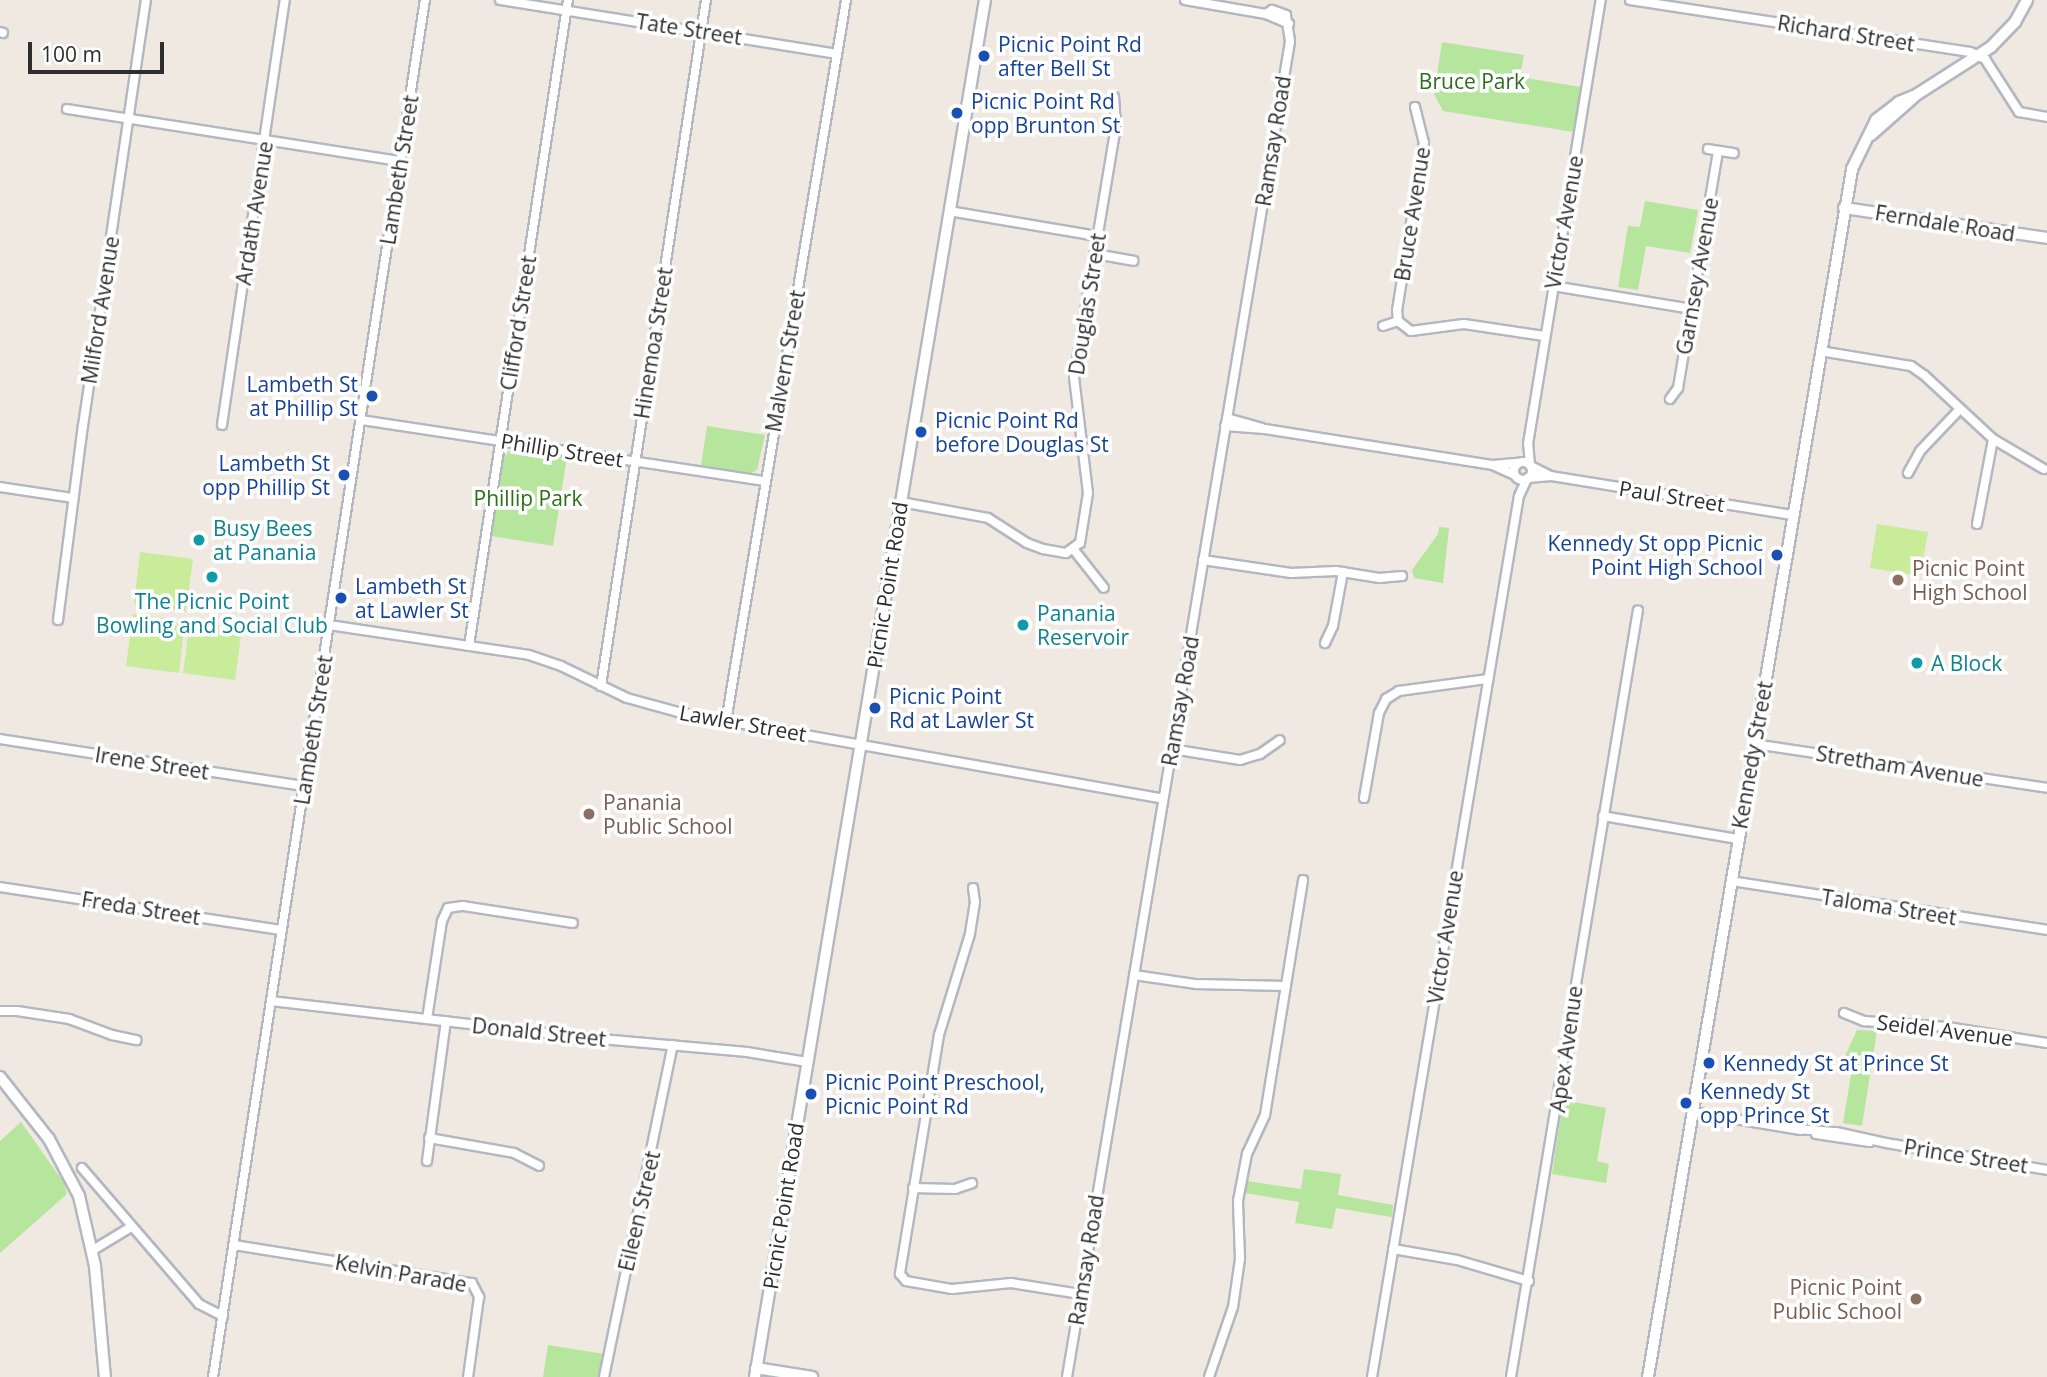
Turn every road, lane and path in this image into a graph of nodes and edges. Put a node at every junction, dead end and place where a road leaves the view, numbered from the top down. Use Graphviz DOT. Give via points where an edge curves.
graph roads {
  1 [pos="146,0"];
  2 [pos="285,0"];
  3 [pos="425,0"];
  4 [pos="500,0"];
  5 [pos="568,0"];
  6 [pos="706,0"];
  7 [pos="846,0"];
  8 [pos="985,0"];
  9 [pos="1185,0"];
  10 [pos="1601,0"];
  11 [pos="1630,0"];
  12 [pos="2028,0"];
  13 [pos="567,10"];
  14 [pos="701,31"];
  15 [pos="837,54"];
  16 [pos="1977,56"];
  17 [pos="1114,97"];
  18 [pos="1415,107"];
  19 [pos="67,108"];
  20 [pos="2047,117"];
  21 [pos="130,119"];
  22 [pos="266,140"];
  23 [pos="1708,149"];
  24 [pos="1718,151"];
  25 [pos="1734,153"];
  26 [pos="400,161"];
  27 [pos="1844,208"];
  28 [pos="949,211"];
  29 [pos="1097,236"];
  30 [pos="2047,238"];
  31 [pos="1095,254"];
  32 [pos="1133,261"];
  33 [pos="1553,286"];
  34 [pos="1692,309"];
  35 [pos="1398,321"];
  36 [pos="1383,326"];
  37 [pos="1545,336"];
  38 [pos="1820,351"];
  39 [pos="1670,399"];
  40 [pos="1959,410"];
  41 [pos="360,420"];
  42 [pos="1226,422"];
  43 [pos="222,425"];
  44 [pos="1993,439"];
  45 [pos="500,441"];
  46 [pos="1528,444"];
  47 [pos="635,462"];
  48 [pos="1519,462"];
  49 [pos="1493,465"];
  50 [pos="1530,466"];
  51 [pos="2044,469"];
  52 [pos="1908,473"];
  53 [pos="1515,475"];
  54 [pos="1551,476"];
  55 [pos="1527,478"];
  56 [pos="764,481"];
  57 [pos="0,487"];
  58 [pos="1519,496"];
  59 [pos="73,498"];
  60 [pos="901,502"];
  61 [pos="1793,515"];
  62 [pos="1977,524"];
  63 [pos="1073,550"];
  64 [pos="1203,559"];
  65 [pos="1343,572"];
  66 [pos="1402,576"];
  67 [pos="1104,587"];
  68 [pos="1638,610"];
  69 [pos="58,621"];
  70 [pos="329,625"];
  71 [pos="1325,643"];
  72 [pos="469,646"];
  73 [pos="1488,679"];
  74 [pos="601,686"];
  75 [pos="726,722"];
  76 [pos="0,739"];
  77 [pos="1280,740"];
  78 [pos="1754,744"];
  79 [pos="860,746"];
  80 [pos="1172,749"];
  81 [pos="304,786"];
  82 [pos="2047,788"];
  83 [pos="1364,798"];
  84 [pos="1163,799"];
  85 [pos="1603,816"];
  86 [pos="1738,839"];
  87 [pos="1303,880"];
  88 [pos="1731,881"];
  89 [pos="0,887"];
  90 [pos="973,888"];
  91 [pos="573,923"];
  92 [pos="282,930"];
  93 [pos="2047,930"];
  94 [pos="1134,975"];
  95 [pos="1286,986"];
  96 [pos="271,1001"];
  97 [pos="0,1011"];
  98 [pos="1844,1013"];
  99 [pos="426,1019"];
  100 [pos="446,1021"];
  101 [pos="136,1040"];
  102 [pos="2047,1043"];
  103 [pos="673,1045"];
  104 [pos="807,1062"];
  105 [pos="0,1077"];
  106 [pos="1693,1111"];
  107 [pos="429,1138"];
  108 [pos="427,1161"];
  109 [pos="539,1166"];
  110 [pos="82,1168"];
  111 [pos="2047,1170"];
  112 [pos="972,1184"];
  113 [pos="914,1188"];
  114 [pos="131,1227"];
  115 [pos="234,1245"];
  116 [pos="1393,1249"];
  117 [pos="93,1250"];
  118 [pos="1529,1281"];
  119 [pos="1080,1294"];
  120 [pos="223,1316"];
  121 [pos="756,1372"];
  122 [pos="105,1377"];
  123 [pos="213,1377"];
  124 [pos="468,1377"];
  125 [pos="604,1377"];
  126 [pos="812,1377"];
  127 [pos="1067,1377"];
  128 [pos="1209,1377"];
  129 [pos="1372,1377"];
  130 [pos="1511,1377"];
  131 [pos="1648,1377"];
  1 -- 21 [label="street, Milford Avenue"];
  2 -- 22 [label="street, Ardath Avenue"];
  3 -- 26 [label="street, Lambeth Street"];
  4 -- 13 [label="street, Tate Street"];
  5 -- 13 [label="street, Clifford Street"];
  6 -- 14 [label="street, Hinemoa Street"];
  7 -- 15 [label="street, Malvern Street"];
  8 -- 28 [label="street, Picnic Point Road"];
  9 -- 42 [label="street, Ramsay Road" via="1266,13 1289,24 1290,41"];
  10 -- 33 [label="street, Victor Avenue"];
  11 -- 16 [label="street, Richard Street"];
  12 -- 16 [label="street, Kennedy Street" via="2004,35"];
  13 -- 14 [label="street, Tate Street"];
  13 -- 45 [label="street, Clifford Street"];
  14 -- 15 [label="street, Tate Street"];
  14 -- 47 [label="street, Hinemoa Street"];
  15 -- 56 [label="street, Malvern Street"];
  16 -- 20 [label="street" via="1985,60 2019,112"];
  16 -- 27 [label="street, Kennedy Street" via="1916,95 1868,137 1854,162"];
  17 -- 29 [label="street, Douglas Street" via="1116,125"];
  18 -- 35 [label="street, Bruce Avenue" via="1424,142"];
  19 -- 21 [label="street"];
  21 -- 22 [label="street"];
  21 -- 59 [label="street, Milford Avenue"];
  22 -- 26 [label="street"];
  22 -- 43 [label="street, Ardath Avenue"];
  23 -- 24 [label="street"];
  24 -- 25 [label="street"];
  24 -- 34 [label="street, Garnsey Avenue"];
  26 -- 41 [label="street, Lambeth Street"];
  27 -- 30 [label="street, Ferndale Road"];
  27 -- 38 [label="street, Kennedy Street"];
  28 -- 29 [label="street"];
  28 -- 60 [label="street, Picnic Point Road"];
  29 -- 31 [label="street, Douglas Street"];
  31 -- 32 [label="street"];
  31 -- 63 [label="street, Douglas Street" via="1074,377 1088,493 1082,538"];
  33 -- 34 [label="street"];
  33 -- 37 [label="street, Victor Avenue"];
  34 -- 39 [label="street, Garnsey Avenue" via="1678,388"];
  35 -- 36 [label="street"];
  35 -- 37 [label="street" via="1411,331 1470,324"];
  37 -- 46 [label="street, Victor Avenue"];
  38 -- 40 [label="street" via="1911,366"];
  38 -- 61 [label="street, Kennedy Street"];
  40 -- 44 [label="street"];
  40 -- 52 [label="street" via="1920,451"];
  41 -- 45 [label="street, Phillip Street"];
  41 -- 70 [label="street, Lambeth Street"];
  42 -- 49 [label="street"];
  42 -- 64 [label="street, Ramsay Road"];
  44 -- 51 [label="street"];
  44 -- 62 [label="street"];
  45 -- 47 [label="street, Phillip Street"];
  45 -- 72 [label="street, Clifford Street"];
  46 -- 48 [label="street, Victor Avenue"];
  46 -- 50 [label="street, Victor Avenue"];
  47 -- 56 [label="street, Phillip Street"];
  47 -- 74 [label="street, Hinemoa Street"];
  48 -- 49 [label="street"];
  48 -- 50 [label="street, Paul Street"];
  48 -- 53 [label="street, Victor Avenue"];
  49 -- 53 [label="street"];
  50 -- 54 [label="street, Paul Street"];
  50 -- 55 [label="street, Victor Avenue"];
  53 -- 55 [label="street, Paul Street"];
  53 -- 58 [label="street, Victor Avenue"];
  54 -- 55 [label="street, Paul Street"];
  54 -- 61 [label="street, Paul Street"];
  55 -- 58 [label="street, Victor Avenue"];
  56 -- 75 [label="street, Malvern Street"];
  57 -- 59 [label="street"];
  58 -- 73 [label="street, Victor Avenue"];
  59 -- 69 [label="street, Milford Avenue"];
  60 -- 63 [label="street" via="982,517 1035,547 1061,553"];
  60 -- 79 [label="street, Picnic Point Road"];
  61 -- 78 [label="street, Kennedy Street"];
  63 -- 67 [label="street"];
  64 -- 65 [label="street" via="1291,573"];
  64 -- 80 [label="street, Ramsay Road"];
  65 -- 66 [label="street" via="1379,578"];
  65 -- 71 [label="street" via="1334,626"];
  68 -- 85 [label="street, Apex Avenue"];
  70 -- 72 [label="street, Lawler Street"];
  70 -- 81 [label="street, Lambeth Street"];
  72 -- 74 [label="street, Lawler Street" via="540,659"];
  73 -- 83 [label="street" via="1399,691 1386,699 1379,713"];
  73 -- 116 [label="street, Victor Avenue"];
  74 -- 75 [label="street, Lawler Street" via="646,704"];
  75 -- 79 [label="street, Lawler Street"];
  76 -- 81 [label="street, Irene Street"];
  77 -- 80 [label="street" via="1261,754 1240,760"];
  78 -- 82 [label="street, Stretham Avenue"];
  78 -- 86 [label="street, Kennedy Street"];
  79 -- 84 [label="street, Lawler Street"];
  79 -- 104 [label="street, Picnic Point Road"];
  80 -- 84 [label="street, Ramsay Road"];
  81 -- 92 [label="street, Lambeth Street"];
  84 -- 94 [label="street, Ramsay Road"];
  85 -- 86 [label="street"];
  85 -- 118 [label="street, Apex Avenue"];
  86 -- 88 [label="street, Kennedy Street"];
  87 -- 95 [label="street"];
  88 -- 93 [label="street, Taloma Street"];
  88 -- 106 [label="street, Kennedy Street"];
  89 -- 92 [label="street, Freda Street"];
  90 -- 113 [label="street" via="972,926 939,1035"];
  91 -- 99 [label="street" via="463,906 449,908 442,921"];
  92 -- 96 [label="street, Lambeth Street"];
  94 -- 95 [label="street" via="1196,984"];
  94 -- 119 [label="street, Ramsay Road"];
  95 -- 128 [label="street" via="1265,1115 1247,1154 1241,1183 1236,1214 1240,1259 1233,1307"];
  96 -- 99 [label="street, Donald Street"];
  96 -- 115 [label="street, Lambeth Street"];
  97 -- 101 [label="street" via="69,1019"];
  98 -- 102 [label="street, Seidel Avenue" via="1864,1021 1947,1027"];
  99 -- 100 [label="street, Donald Street"];
  100 -- 103 [label="street, Donald Street"];
  100 -- 107 [label="street"];
  103 -- 104 [label="street, Donald Street"];
  103 -- 125 [label="street, Eileen Street"];
  104 -- 121 [label="street, Picnic Point Road"];
  105 -- 117 [label="street" via="35,1118 67,1170"];
  106 -- 111 [label="street, Prince Street" via="1849,1142 1886,1143"];
  106 -- 131 [label="street, Kennedy Street"];
  107 -- 108 [label="street"];
  107 -- 109 [label="street" via="507,1152"];
  110 -- 114 [label="street"];
  112 -- 113 [label="street" via="955,1189"];
  113 -- 119 [label="street" via="900,1270 906,1281 958,1290 1011,1283"];
  114 -- 117 [label="street"];
  114 -- 120 [label="street" via="200,1304"];
  115 -- 120 [label="street, Lambeth Street"];
  115 -- 124 [label="street, Kelvin Parade" via="472,1283 479,1297"];
  116 -- 118 [label="street" via="1457,1260"];
  116 -- 129 [label="street, Victor Avenue"];
  117 -- 122 [label="street"];
  118 -- 130 [label="street, Apex Avenue"];
  119 -- 127 [label="street, Ramsay Road"];
  120 -- 123 [label="street, Lambeth Street"];
  121 -- 126 [label="street"];
}
